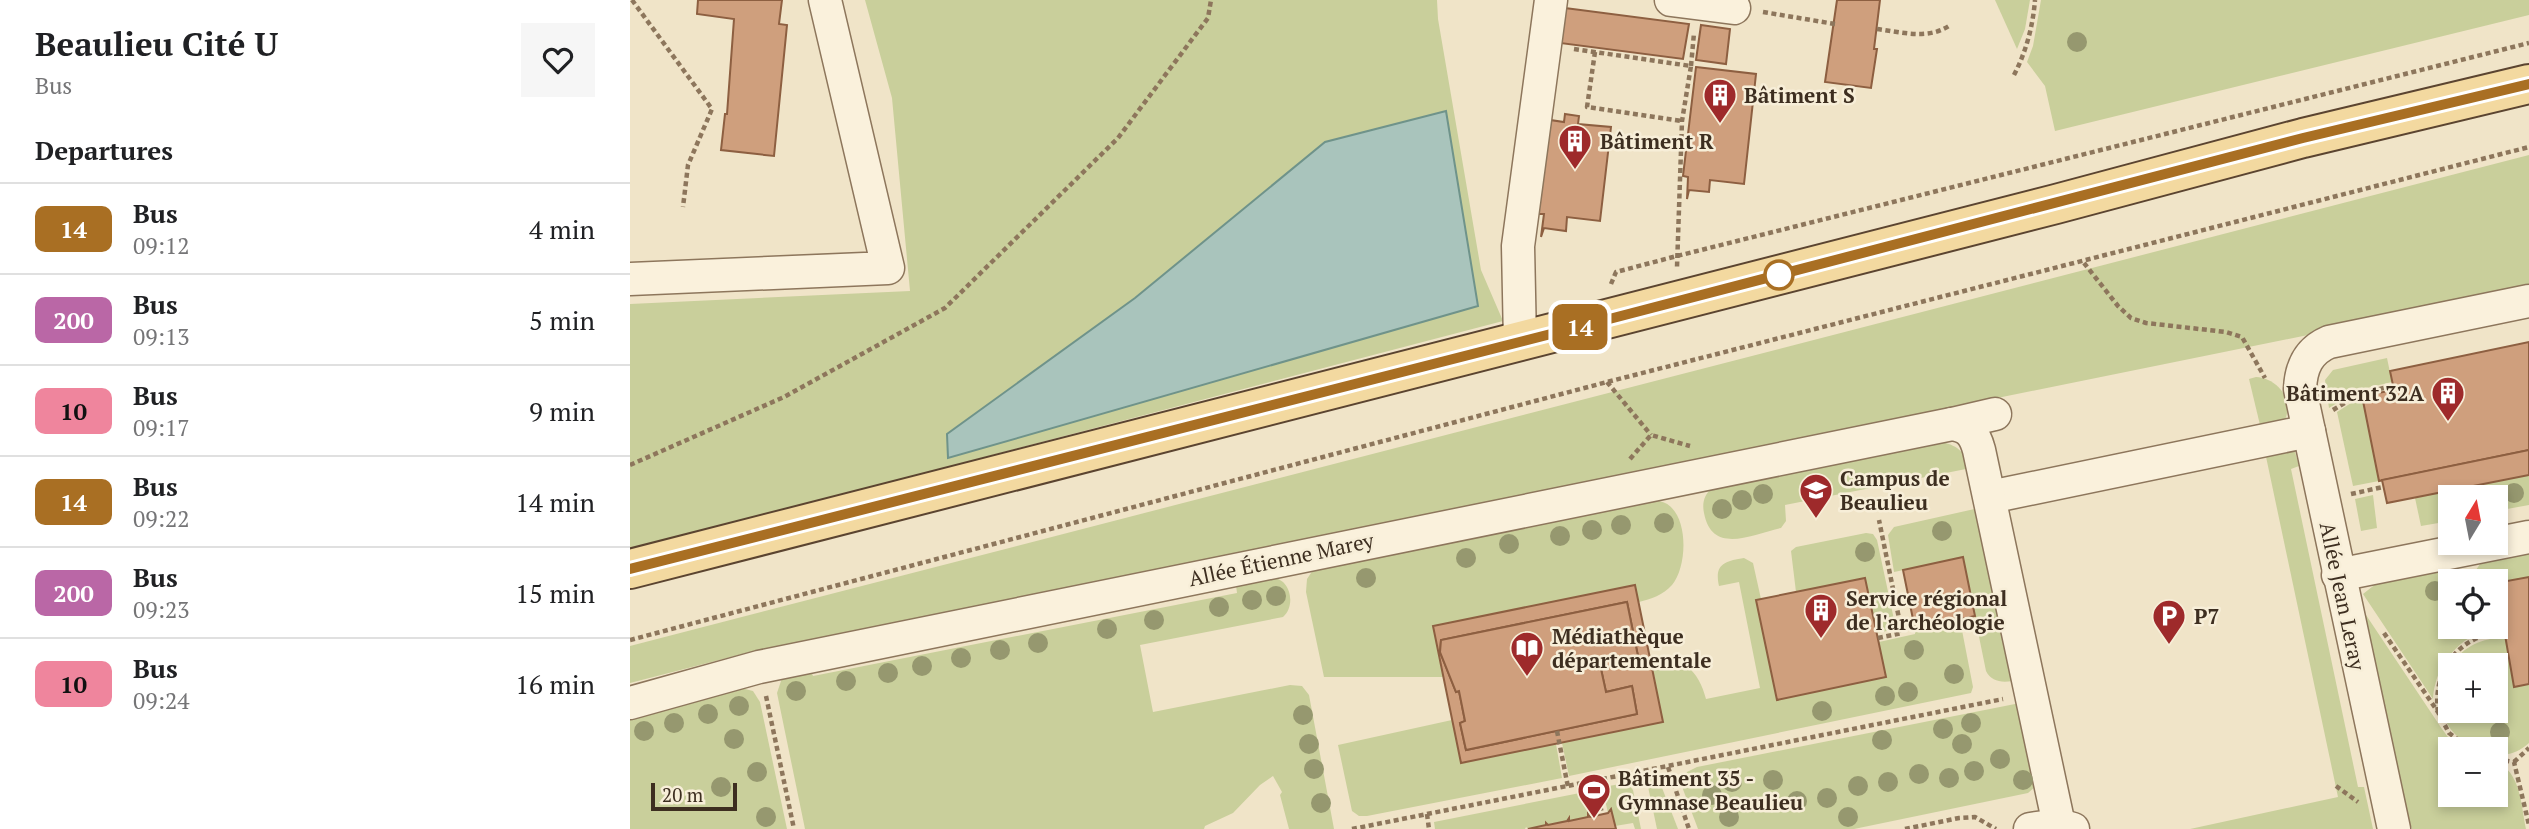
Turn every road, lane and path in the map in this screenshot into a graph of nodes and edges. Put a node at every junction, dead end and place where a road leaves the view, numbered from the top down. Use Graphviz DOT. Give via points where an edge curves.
graph roads {
  1 [pos="632,0"];
  2 [pos="825,0"];
  3 [pos="1211,0"];
  4 [pos="1551,0"];
  5 [pos="1671,0"];
  6 [pos="2035,0"];
  7 [pos="1734,8"];
  8 [pos="1835,24"];
  9 [pos="1949,26"];
  10 [pos="1877,29"];
  11 [pos="1695,33"];
  12 [pos="2529,43"];
  13 [pos="1545,46"];
  14 [pos="1595,52"];
  15 [pos="1691,66"];
  16 [pos="2014,75"];
  17 [pos="2529,83"];
  18 [pos="1682,121"];
  19 [pos="2529,147"];
  20 [pos="683,207"];
  21 [pos="1678,256"];
  22 [pos="2084,262"];
  23 [pos="630,279"];
  24 [pos="2529,301"];
  25 [pos="1594,323"];
  26 [pos="1520,341"];
  27 [pos="2264,377"];
  28 [pos="1607,382"];
  29 [pos="2393,386"];
  30 [pos="1995,415"];
  31 [pos="1943,425"];
  32 [pos="2322,427"];
  33 [pos="1651,435"];
  34 [pos="630,465"];
  35 [pos="2347,482"];
  36 [pos="2349,494"];
  37 [pos="1990,497"];
  38 [pos="1879,520"];
  39 [pos="2529,537"];
  40 [pos="630,569"];
  41 [pos="2338,575"];
  42 [pos="1909,600"];
  43 [pos="1896,602"];
  44 [pos="2383,632"];
  45 [pos="1878,638"];
  46 [pos="2478,639"];
  47 [pos="630,640"];
  48 [pos="2456,653"];
  49 [pos="759,667"];
  50 [pos="2031,693"];
  51 [pos="630,703"];
  52 [pos="2438,712"];
  53 [pos="2444,723"];
  54 [pos="1557,731"];
  55 [pos="2454,737"];
  56 [pos="2529,748"];
  57 [pos="2508,761"];
  58 [pos="2514,762"];
  59 [pos="1668,767"];
  60 [pos="1595,781"];
  61 [pos="2336,786"];
  62 [pos="1568,787"];
  63 [pos="2369,810"];
  64 [pos="1427,814"];
  65 [pos="1602,814"];
  66 [pos="2529,825"];
  67 [pos="2054,828"];
  68 [pos="794,829"];
  69 [pos="1352,829"];
  70 [pos="1429,829"];
  71 [pos="1689,829"];
  72 [pos="1905,829"];
  73 [pos="1996,829"];
  74 [pos="2394,829"];
  1 -- 20 [label="path" via="712,108 688,165"];
  2 -- 23 [label="street" via="888,268"];
  3 -- 34 [label="path" via="1208,18 1118,138 945,308 784,397"];
  4 -- 13 [label="street"];
  5 -- 7 [label="street"];
  6 -- 16 [label="path" via="2023,57"];
  7 -- 8 [label="path"];
  9 -- 10 [label="path" via="1934,34"];
  11 -- 15 [label="path"];
  12 -- 21 [label="path"];
  13 -- 14 [label="path"];
  13 -- 26 [label="street" via="1518,246"];
  14 -- 15 [label="path"];
  14 -- 18 [label="path" via="1587,107"];
  15 -- 18 [label="path"];
  17 -- 25 [label="main road"];
  18 -- 21 [label="path"];
  19 -- 22 [label="path"];
  21 -- 25 [label="path" via="1616,272"];
  22 -- 27 [label="path" via="2131,318 2242,337"];
  22 -- 28 [label="path"];
  24 -- 32 [label="street, Allée Jean Leray" via="2329,342 2315,350 2305,362 2300,389"];
  25 -- 26 [label="main road"];
  26 -- 40 [label="main road"];
  28 -- 33 [label="path"];
  28 -- 47 [label="path"];
  29 -- 32 [label="path" via="2361,393 2332,410"];
  30 -- 31 [label="street, Allée Étienne Marey"];
  31 -- 37 [label="street" via="1964,426 1974,436"];
  31 -- 49 [label="street, Allée Étienne Marey"];
  32 -- 37 [label="street"];
  32 -- 41 [label="street, Allée Jean Leray"];
  35 -- 36 [label="path"];
  37 -- 50 [label="street"];
  38 -- 43 [label="path"];
  39 -- 41 [label="street"];
  41 -- 74 [label="street, Allée Jean Leray"];
  42 -- 43 [label="path"];
  43 -- 45 [label="path" via="1902,633"];
  44 -- 52 [label="path"];
  46 -- 48 [label="path"];
  49 -- 51 [label="street, Allée Étienne Marey"];
  49 -- 68 [label="path"];
  50 -- 59 [label="path"];
  50 -- 67 [label="street"];
  53 -- 55 [label="path"];
  54 -- 62 [label="path"];
  56 -- 58 [label="path"];
  57 -- 58 [label="path"];
  58 -- 66 [label="path"];
  59 -- 60 [label="path"];
  59 -- 71 [label="path"];
  60 -- 62 [label="path"];
  60 -- 65 [label="path"];
  61 -- 63 [label="path"];
  62 -- 64 [label="path"];
  64 -- 69 [label="path"];
  64 -- 70 [label="path"];
  72 -- 73 [label="path" via="1975,817"];
}
